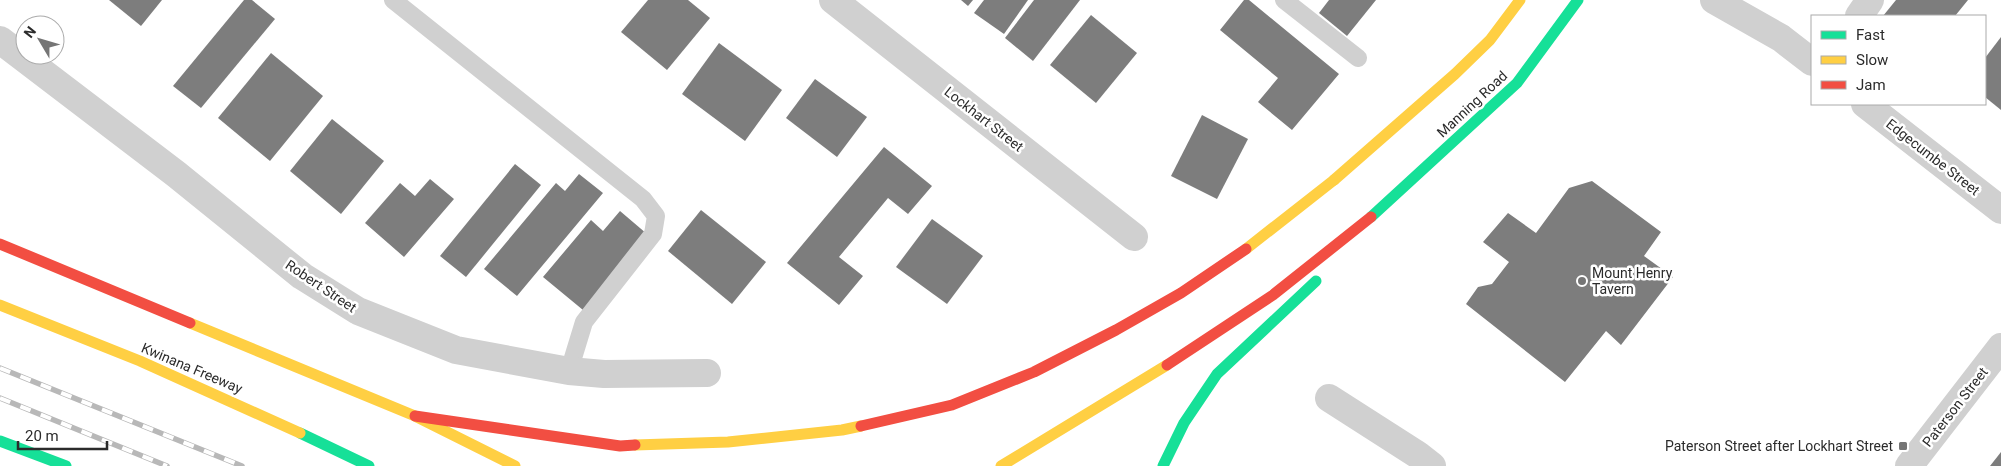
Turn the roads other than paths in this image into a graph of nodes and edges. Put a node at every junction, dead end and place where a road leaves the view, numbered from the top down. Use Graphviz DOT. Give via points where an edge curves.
graph roads {
  1 [pos="393,0"];
  2 [pos="833,0"];
  3 [pos="1284,0"];
  4 [pos="1520,0"];
  5 [pos="1578,0"];
  6 [pos="1714,0"];
  7 [pos="1746,0"];
  8 [pos="1870,0"];
  9 [pos="1860,15"];
  10 [pos="1781,38"];
  11 [pos="0,40"];
  12 [pos="1358,58"];
  13 [pos="1811,61"];
  14 [pos="1866,105"];
  15 [pos="2001,210"];
  16 [pos="1371,217"];
  17 [pos="1134,237"];
  18 [pos="0,244"];
  19 [pos="1335,260"];
  20 [pos="1323,275"];
  21 [pos="0,305"];
  22 [pos="2001,347"];
  23 [pos="568,372"];
  24 [pos="707,373"];
  25 [pos="1329,398"];
  26 [pos="415,416"];
  27 [pos="0,441"];
  28 [pos="66,466"];
  29 [pos="369,466"];
  30 [pos="515,466"];
  31 [pos="1002,466"];
  32 [pos="1163,466"];
  33 [pos="1432,466"];
  34 [pos="1910,466"];
  1 -- 23 [label="lane" via="642,199 656,216 653,234 584,322"];
  2 -- 17 [label="street, Lockhart Street"];
  3 -- 12 [label="lane"];
  4 -- 26 [label="main road" via="1490,40 1455,74 1334,180 1253,245 1181,293 1116,330 1034,372 952,406 842,430 728,442 620,446"];
  5 -- 16 [label="main road, Manning Road" via="1517,83"];
  6 -- 10 [label="street"];
  7 -- 10 [label="street"];
  8 -- 9 [label="street"];
  10 -- 13 [label="street"];
  11 -- 23 [label="street, Robert Street" via="176,174 302,276 358,311 456,350"];
  14 -- 15 [label="street, Edgecumbe Street"];
  16 -- 19 [label="main road"];
  16 -- 31 [label="main road" via="1273,295 1166,366"];
  18 -- 26 [label="main road"];
  20 -- 32 [label="main road" via="1217,374 1184,423"];
  21 -- 29 [label="main road, Kwinana Freeway" via="212,391"];
  22 -- 34 [label="street, Paterson Street"];
  23 -- 24 [label="street, Robert Street"];
  25 -- 33 [label="street"];
  26 -- 30 [label="main road"];
  27 -- 28 [label="main road"];
}
